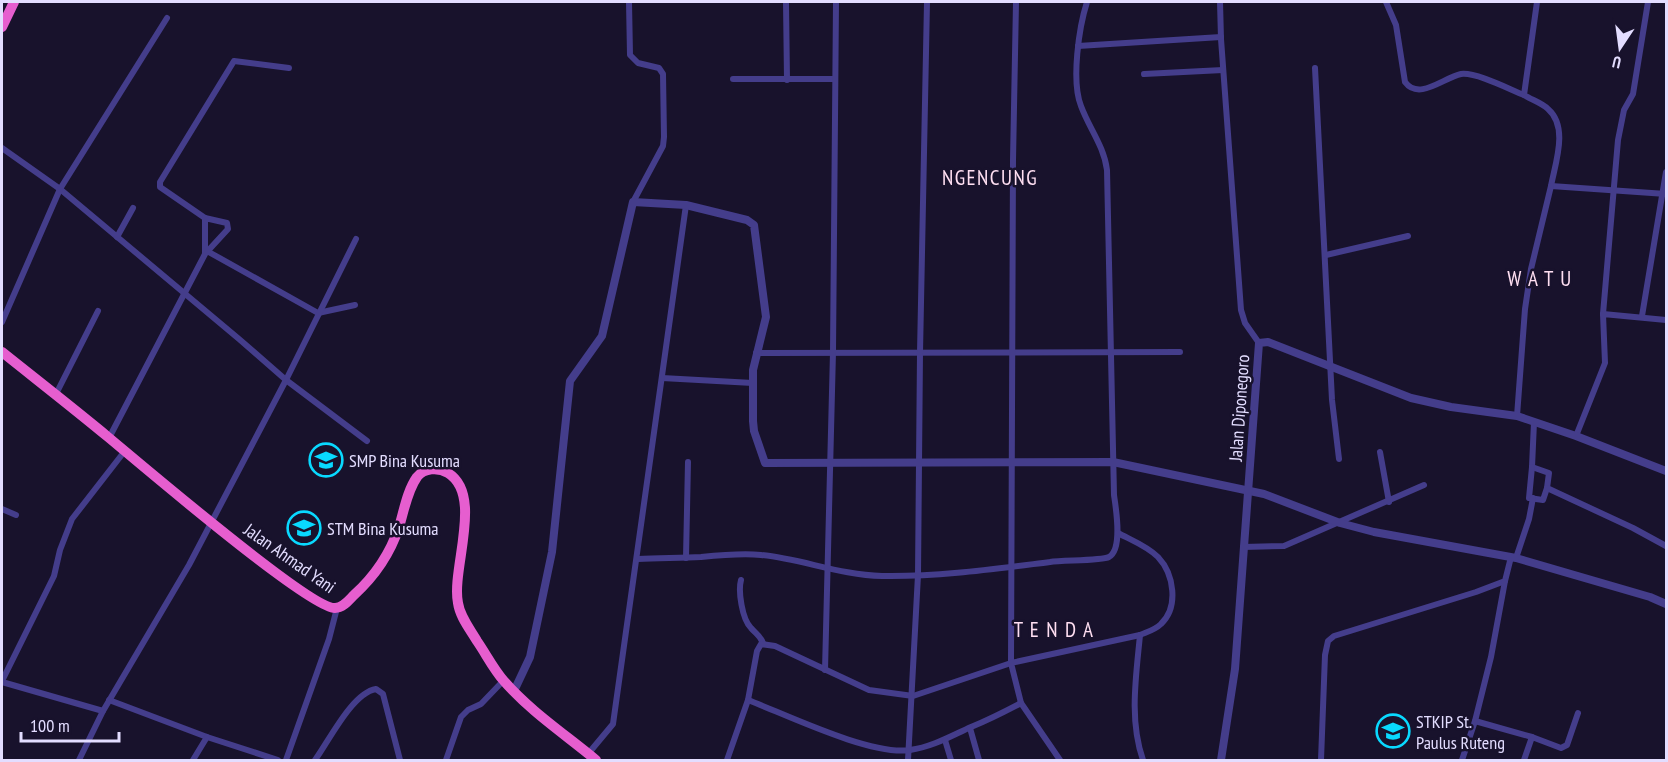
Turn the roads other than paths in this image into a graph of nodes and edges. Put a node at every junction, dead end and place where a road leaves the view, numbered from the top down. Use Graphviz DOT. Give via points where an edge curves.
graph roads {
  1 [pos="14,2"];
  2 [pos="629,2"];
  3 [pos="786,2"];
  4 [pos="836,2"];
  5 [pos="927,2"];
  6 [pos="1016,2"];
  7 [pos="1087,2"];
  8 [pos="1220,2"];
  9 [pos="1386,2"];
  10 [pos="1537,2"];
  11 [pos="1648,2"];
  12 [pos="167,18"];
  13 [pos="2,27"];
  14 [pos="1221,37"];
  15 [pos="1078,46"];
  16 [pos="289,68"];
  17 [pos="1315,68"];
  18 [pos="1223,70"];
  19 [pos="1144,74"];
  20 [pos="733,79"];
  21 [pos="835,79"];
  22 [pos="787,80"];
  23 [pos="1524,95"];
  24 [pos="2,148"];
  25 [pos="1666,172"];
  26 [pos="1551,186"];
  27 [pos="60,189"];
  28 [pos="1613,190"];
  29 [pos="1665,194"];
  30 [pos="633,202"];
  31 [pos="686,205"];
  32 [pos="134,208"];
  33 [pos="205,218"];
  34 [pos="1408,236"];
  35 [pos="117,237"];
  36 [pos="356,239"];
  37 [pos="206,252"];
  38 [pos="1326,255"];
  39 [pos="185,294"];
  40 [pos="355,305"];
  41 [pos="98,311"];
  42 [pos="318,313"];
  43 [pos="1603,314"];
  44 [pos="1642,316"];
  45 [pos="1666,320"];
  46 [pos="2,321"];
  47 [pos="1259,343"];
  48 [pos="2,352"];
  49 [pos="832,352"];
  50 [pos="1180,352"];
  51 [pos="756,353"];
  52 [pos="920,353"];
  53 [pos="1012,353"];
  54 [pos="1111,353"];
  55 [pos="1332,367"];
  56 [pos="662,378"];
  57 [pos="285,380"];
  58 [pos="753,383"];
  59 [pos="55,396"];
  60 [pos="1517,416"];
  61 [pos="1534,422"];
  62 [pos="1576,436"];
  63 [pos="109,438"];
  64 [pos="367,441"];
  65 [pos="124,452"];
  66 [pos="1380,452"];
  67 [pos="1339,459"];
  68 [pos="688,462"];
  69 [pos="1113,462"];
  70 [pos="830,463"];
  71 [pos="1012,463"];
  72 [pos="919,464"];
  73 [pos="1532,467"];
  74 [pos="1666,471"];
  75 [pos="1424,485"];
  76 [pos="1547,489"];
  77 [pos="1248,491"];
  78 [pos="1533,498"];
  79 [pos="1389,502"];
  80 [pos="2,509"];
  81 [pos="16,515"];
  82 [pos="210,521"];
  83 [pos="1340,523"];
  84 [pos="1118,533"];
  85 [pos="1666,546"];
  86 [pos="1243,547"];
  87 [pos="1514,557"];
  88 [pos="686,558"];
  89 [pos="638,559"];
  90 [pos="1012,567"];
  91 [pos="829,568"];
  92 [pos="918,575"];
  93 [pos="741,580"];
  94 [pos="1504,581"];
  95 [pos="1666,603"];
  96 [pos="337,608"];
  97 [pos="1140,635"];
  98 [pos="763,643"];
  99 [pos="1011,663"];
  100 [pos="825,670"];
  101 [pos="2,681"];
  102 [pos="503,681"];
  103 [pos="514,691"];
  104 [pos="913,696"];
  105 [pos="109,700"];
  106 [pos="748,700"];
  107 [pos="1020,703"];
  108 [pos="103,711"];
  109 [pos="1578,713"];
  110 [pos="1475,721"];
  111 [pos="970,728"];
  112 [pos="207,737"];
  113 [pos="1532,737"];
  114 [pos="945,740"];
  115 [pos="909,751"];
  116 [pos="592,757"];
  117 [pos="80,760"];
  118 [pos="193,760"];
  119 [pos="278,760"];
  120 [pos="286,760"];
  121 [pos="315,760"];
  122 [pos="400,760"];
  123 [pos="446,760"];
  124 [pos="727,760"];
  125 [pos="908,760"];
  126 [pos="951,760"];
  127 [pos="979,760"];
  128 [pos="1060,760"];
  129 [pos="1143,760"];
  130 [pos="1221,760"];
  131 [pos="1321,760"];
  132 [pos="1462,760"];
  133 [pos="1524,760"];
  1 -- 13 [label="highway"];
  2 -- 30 [label="street" via="630,55 638,63 659,68 663,74 664,142"];
  3 -- 22 [label="street"];
  4 -- 21 [label="street"];
  5 -- 52 [label="street"];
  6 -- 53 [label="street"];
  7 -- 15 [label="street"];
  8 -- 14 [label="street"];
  9 -- 23 [label="street" via="1396,25 1409,87 1423,89 1466,74"];
  10 -- 23 [label="street"];
  11 -- 28 [label="street" via="1632,94 1620,126"];
  12 -- 27 [label="street"];
  14 -- 15 [label="street"];
  14 -- 18 [label="street"];
  15 -- 54 [label="street" via="1076,84 1080,106 1104,154 1107,170"];
  16 -- 33 [label="street" via="234,62 160,182 160,188"];
  17 -- 38 [label="street"];
  18 -- 19 [label="street"];
  18 -- 47 [label="street" via="1241,310"];
  20 -- 22 [label="street"];
  21 -- 22 [label="street"];
  21 -- 49 [label="street"];
  23 -- 26 [label="street" via="1550,110 1557,124"];
  24 -- 27 [label="street"];
  25 -- 29 [label="street"];
  26 -- 28 [label="street"];
  26 -- 60 [label="street" via="1525,309"];
  27 -- 35 [label="street"];
  27 -- 46 [label="street"];
  28 -- 29 [label="street"];
  28 -- 43 [label="street"];
  29 -- 44 [label="street"];
  30 -- 31 [label="street"];
  30 -- 103 [label="street" via="602,336 570,381 552,552 530,657"];
  31 -- 51 [label="street" via="754,225 766,310"];
  31 -- 56 [label="street"];
  32 -- 35 [label="street"];
  33 -- 37 [label="street"];
  33 -- 37 [label="street" via="228,225 225,234"];
  34 -- 38 [label="street"];
  35 -- 39 [label="street"];
  36 -- 42 [label="street"];
  37 -- 39 [label="street"];
  37 -- 42 [label="street"];
  38 -- 55 [label="street"];
  39 -- 57 [label="street"];
  39 -- 63 [label="street"];
  40 -- 42 [label="street"];
  41 -- 59 [label="street"];
  42 -- 57 [label="street"];
  43 -- 44 [label="street"];
  43 -- 62 [label="street" via="1605,363"];
  44 -- 45 [label="street"];
  47 -- 55 [label="street, Jalan Diponegoro" via="1268,342"];
  47 -- 77 [label="street, Jalan Diponegoro"];
  48 -- 59 [label="highway, Jalan Ahmad Yani"];
  49 -- 51 [label="street"];
  49 -- 52 [label="street"];
  49 -- 70 [label="street"];
  50 -- 54 [label="street"];
  51 -- 58 [label="street"];
  52 -- 53 [label="street"];
  52 -- 72 [label="street"];
  53 -- 54 [label="street"];
  53 -- 71 [label="street"];
  54 -- 69 [label="street"];
  55 -- 60 [label="street, Jalan Diponegoro" via="1426,402"];
  55 -- 67 [label="street"];
  56 -- 58 [label="street"];
  56 -- 89 [label="street"];
  57 -- 64 [label="street"];
  57 -- 82 [label="street"];
  58 -- 70 [label="street" via="754,431 763,462"];
  59 -- 63 [label="highway, Jalan Ahmad Yani"];
  60 -- 61 [label="street, Jalan Diponegoro"];
  61 -- 62 [label="street, Jalan Diponegoro"];
  61 -- 73 [label="street"];
  62 -- 74 [label="street, Jalan Diponegoro"];
  63 -- 65 [label="highway, Jalan Ahmad Yani"];
  65 -- 82 [label="highway, Jalan Ahmad Yani"];
  65 -- 101 [label="street" via="72,519 54,576"];
  66 -- 79 [label="street"];
  68 -- 88 [label="street"];
  69 -- 71 [label="street"];
  69 -- 77 [label="street"];
  69 -- 84 [label="street"];
  70 -- 72 [label="street"];
  70 -- 91 [label="street"];
  71 -- 72 [label="street"];
  71 -- 90 [label="street"];
  72 -- 92 [label="street"];
  73 -- 76 [label="street" via="1550,473"];
  73 -- 78 [label="street" via="1528,496"];
  75 -- 79 [label="street"];
  76 -- 78 [label="street" via="1543,500"];
  76 -- 85 [label="street"];
  77 -- 83 [label="street"];
  77 -- 86 [label="street, Jalan Diponegoro"];
  78 -- 87 [label="street"];
  79 -- 83 [label="street"];
  80 -- 81 [label="street"];
  82 -- 96 [label="highway, Jalan Ahmad Yani" via="297,588 327,607"];
  82 -- 105 [label="street" via="189,565"];
  83 -- 86 [label="street" via="1284,546"];
  83 -- 87 [label="street"];
  84 -- 90 [label="street" via="1108,557"];
  84 -- 97 [label="street" via="1158,557 1172,584 1171,609 1159,626"];
  86 -- 130 [label="street, Jalan Diponegoro" via="1234,669"];
  87 -- 94 [label="street"];
  87 -- 95 [label="street"];
  88 -- 89 [label="street"];
  88 -- 91 [label="street" via="753,554"];
  89 -- 116 [label="street" via="614,724"];
  90 -- 92 [label="street"];
  90 -- 99 [label="street"];
  91 -- 92 [label="street" via="880,576"];
  91 -- 100 [label="street"];
  92 -- 104 [label="street"];
  93 -- 98 [label="street" via="739,592 748,623"];
  94 -- 110 [label="street"];
  94 -- 131 [label="street" via="1328,641"];
  96 -- 102 [label="highway, Jalan Ahmad Yani" via="369,582 380,567 418,476 433,469 448,473 464,501 458,604"];
  96 -- 120 [label="street"];
  97 -- 99 [label="street"];
  97 -- 129 [label="street" via="1134,703"];
  98 -- 100 [label="street"];
  98 -- 106 [label="street" via="757,651"];
  99 -- 104 [label="street"];
  99 -- 107 [label="street"];
  100 -- 104 [label="street" via="869,690"];
  101 -- 108 [label="street"];
  102 -- 103 [label="highway, Jalan Ahmad Yani"];
  102 -- 123 [label="street" via="481,704 461,717"];
  103 -- 116 [label="highway, Jalan Ahmad Yani"];
  104 -- 115 [label="street"];
  105 -- 108 [label="street"];
  105 -- 112 [label="street"];
  106 -- 115 [label="street" via="873,747"];
  106 -- 124 [label="street"];
  107 -- 111 [label="street"];
  107 -- 128 [label="street"];
  108 -- 117 [label="street"];
  109 -- 113 [label="street" via="1564,748"];
  110 -- 113 [label="street"];
  110 -- 132 [label="street"];
  111 -- 114 [label="street"];
  111 -- 127 [label="street"];
  112 -- 118 [label="street"];
  112 -- 119 [label="street"];
  113 -- 133 [label="street"];
  114 -- 115 [label="street"];
  114 -- 126 [label="street"];
  115 -- 125 [label="street"];
  121 -- 122 [label="street" via="352,705 376,689 383,694"];
}
